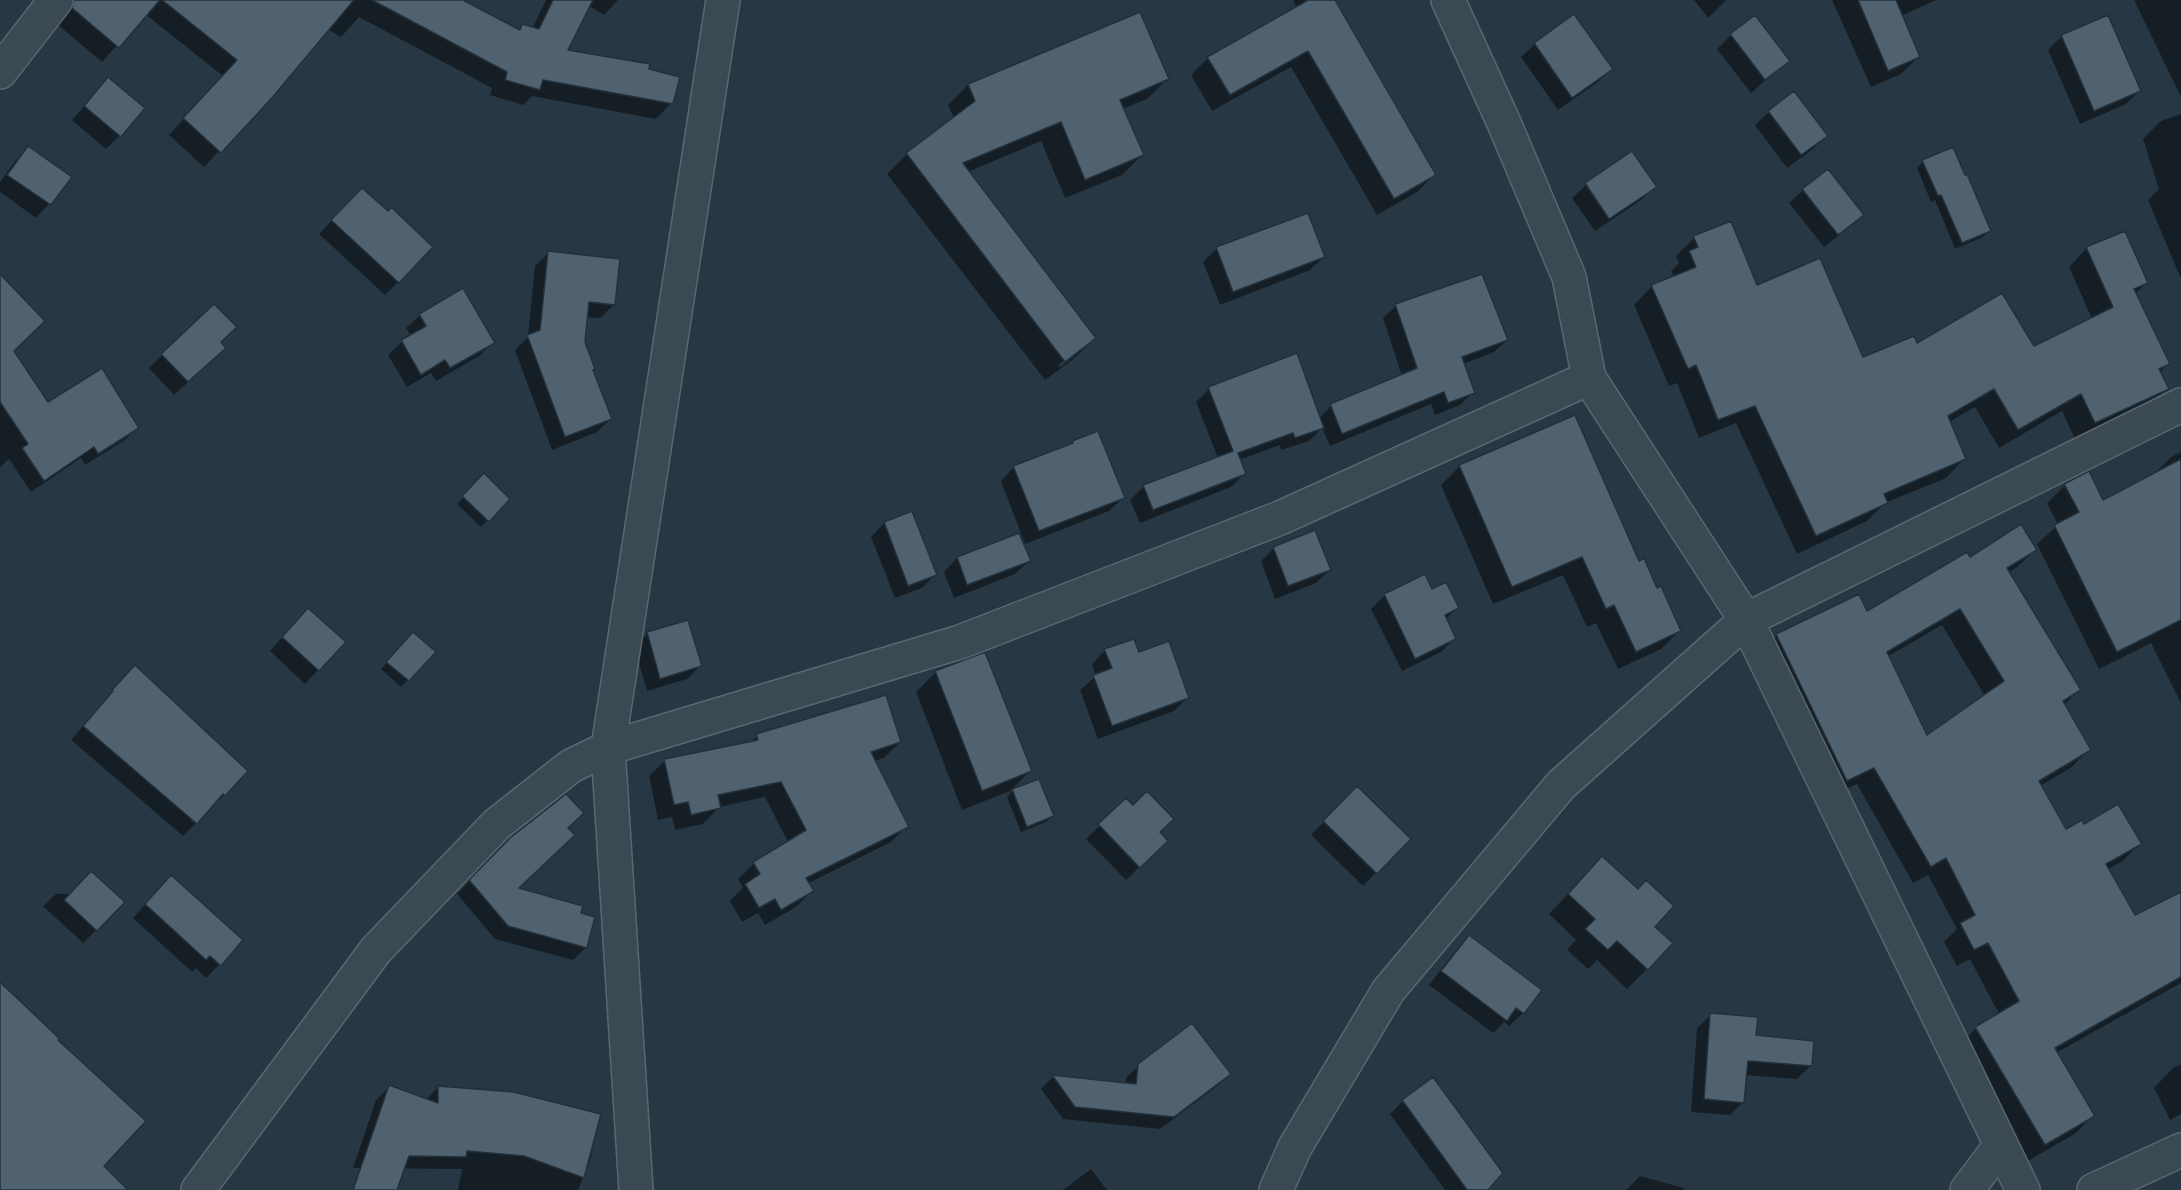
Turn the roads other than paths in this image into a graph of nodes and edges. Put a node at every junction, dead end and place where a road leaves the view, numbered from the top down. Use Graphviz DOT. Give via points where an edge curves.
graph roads {
  1 [pos="56,0"];
  2 [pos="723,0"];
  3 [pos="1448,0"];
  4 [pos="0,72"];
  5 [pos="1589,378"];
  6 [pos="2181,405"];
  7 [pos="1746,620"];
  8 [pos="608,748"];
  9 [pos="2001,1145"];
  10 [pos="2181,1150"];
  11 [pos="198,1190"];
  12 [pos="636,1190"];
  13 [pos="1276,1190"];
  14 [pos="1967,1190"];
  15 [pos="2023,1190"];
  16 [pos="2094,1190"];
  1 -- 4 [label="street"];
  2 -- 8 [label="street"];
  3 -- 5 [label="street" via="1569,277"];
  5 -- 7 [label="street"];
  5 -- 8 [label="street" via="1280,518 960,642"];
  6 -- 7 [label="street"];
  7 -- 9 [label="street"];
  7 -- 13 [label="street" via="1561,785 1388,991 1295,1147"];
  8 -- 11 [label="street" via="571,765 497,824 376,950"];
  8 -- 12 [label="street"];
  9 -- 14 [label="street"];
  9 -- 15 [label="street"];
  10 -- 16 [label="street"];
}
